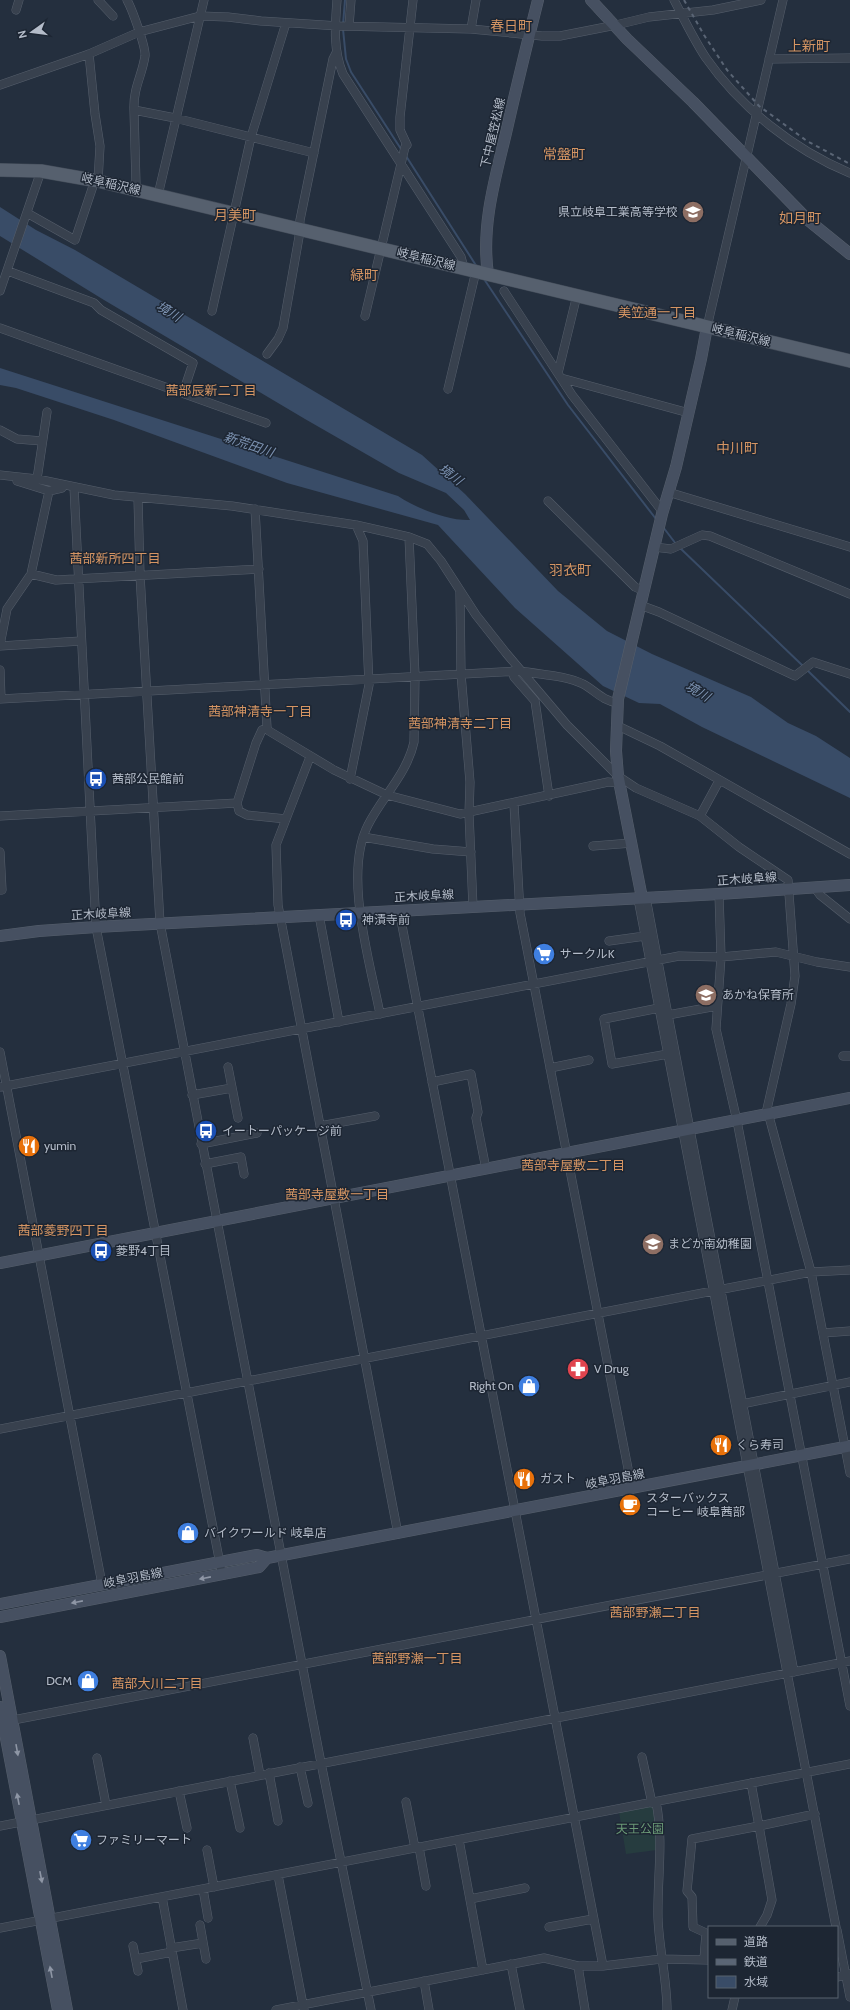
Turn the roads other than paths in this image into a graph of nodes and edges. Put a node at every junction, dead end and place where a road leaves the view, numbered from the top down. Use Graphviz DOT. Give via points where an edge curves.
graph roads {
  1 [pos="19,0"];
  2 [pos="98,0"];
  3 [pos="127,0"];
  4 [pos="204,0"];
  5 [pos="337,0"];
  6 [pos="351,0"];
  7 [pos="413,0"];
  8 [pos="476,0"];
  9 [pos="538,0"];
  10 [pos="591,0"];
  11 [pos="674,0"];
  12 [pos="761,0"];
  13 [pos="783,0"];
  14 [pos="726,4"];
  15 [pos="16,10"];
  16 [pos="681,13"];
  17 [pos="113,16"];
  18 [pos="200,16"];
  19 [pos="286,23"];
  20 [pos="616,25"];
  21 [pos="342,26"];
  22 [pos="410,28"];
  23 [pos="471,29"];
  24 [pos="139,32"];
  25 [pos="530,33"];
  26 [pos="336,53"];
  27 [pos="89,54"];
  28 [pos="850,58"];
  29 [pos="769,59"];
  30 [pos="0,85"];
  31 [pos="134,110"];
  32 [pos="757,114"];
  33 [pos="175,118"];
  34 [pos="251,137"];
  35 [pos="314,153"];
  36 [pos="747,157"];
  37 [pos="402,163"];
  38 [pos="0,170"];
  39 [pos="41,171"];
  40 [pos="850,173"];
  41 [pos="97,180"];
  42 [pos="135,190"];
  43 [pos="158,195"];
  44 [pos="234,213"];
  45 [pos="27,214"];
  46 [pos="300,229"];
  47 [pos="382,249"];
  48 [pos="850,254"];
  49 [pos="8,271"];
  50 [pos="478,271"];
  51 [pos="0,291"];
  52 [pos="504,291"];
  53 [pos="577,295"];
  54 [pos="212,311"];
  55 [pos="365,316"];
  56 [pos="707,327"];
  57 [pos="0,328"];
  58 [pos="267,354"];
  59 [pos="850,361"];
  60 [pos="560,376"];
  61 [pos="448,389"];
  62 [pos="182,393"];
  63 [pos="47,412"];
  64 [pos="689,413"];
  65 [pos="266,423"];
  66 [pos="0,430"];
  67 [pos="42,441"];
  68 [pos="4,476"];
  69 [pos="37,479"];
  70 [pos="64,485"];
  71 [pos="74,487"];
  72 [pos="49,491"];
  73 [pos="668,492"];
  74 [pos="138,498"];
  75 [pos="548,501"];
  76 [pos="255,509"];
  77 [pos="662,513"];
  78 [pos="356,525"];
  79 [pos="409,537"];
  80 [pos="654,547"];
  81 [pos="850,547"];
  82 [pos="259,569"];
  83 [pos="31,574"];
  84 [pos="140,575"];
  85 [pos="77,578"];
  86 [pos="644,591"];
  87 [pos="460,592"];
  88 [pos="850,594"];
  89 [pos="640,605"];
  90 [pos="459,607"];
  91 [pos="4,608"];
  92 [pos="476,615"];
  93 [pos="81,641"];
  94 [pos="0,646"];
  95 [pos="0,670"];
  96 [pos="512,671"];
  97 [pos="521,671"];
  98 [pos="461,674"];
  99 [pos="850,674"];
  100 [pos="415,676"];
  101 [pos="369,678"];
  102 [pos="266,685"];
  103 [pos="147,692"];
  104 [pos="84,695"];
  105 [pos="1,699"];
  106 [pos="618,701"];
  107 [pos="616,726"];
  108 [pos="267,728"];
  109 [pos="310,757"];
  110 [pos="350,779"];
  111 [pos="618,779"];
  112 [pos="718,781"];
  113 [pos="387,795"];
  114 [pos="549,796"];
  115 [pos="237,803"];
  116 [pos="514,804"];
  117 [pos="153,808"];
  118 [pos="91,810"];
  119 [pos="469,814"];
  120 [pos="0,816"];
  121 [pos="700,816"];
  122 [pos="286,819"];
  123 [pos="364,837"];
  124 [pos="632,844"];
  125 [pos="593,846"];
  126 [pos="0,852"];
  127 [pos="472,852"];
  128 [pos="850,854"];
  129 [pos="850,885"];
  130 [pos="815,888"];
  131 [pos="789,889"];
  132 [pos="0,890"];
  133 [pos="719,894"];
  134 [pos="642,898"];
  135 [pos="519,904"];
  136 [pos="473,907"];
  137 [pos="399,910"];
  138 [pos="360,912"];
  139 [pos="319,915"];
  140 [pos="280,917"];
  141 [pos="850,919"];
  142 [pos="160,924"];
  143 [pos="96,927"];
  144 [pos="0,936"];
  145 [pos="645,936"];
  146 [pos="609,941"];
  147 [pos="793,956"];
  148 [pos="721,957"];
  149 [pos="654,961"];
  150 [pos="850,966"];
  151 [pos="534,984"];
  152 [pos="717,1006"];
  153 [pos="417,1007"];
  154 [pos="659,1008"];
  155 [pos="380,1014"];
  156 [pos="668,1015"];
  157 [pos="339,1022"];
  158 [pos="301,1029"];
  159 [pos="0,1052"];
  160 [pos="184,1052"];
  161 [pos="668,1054"];
  162 [pos="589,1060"];
  163 [pos="122,1063"];
  164 [pos="228,1067"];
  165 [pos="550,1068"];
  166 [pos="432,1082"];
  167 [pos="3,1087"];
  168 [pos="232,1088"];
  169 [pos="192,1095"];
  170 [pos="850,1098"];
  171 [pos="768,1115"];
  172 [pos="375,1116"];
  173 [pos="238,1118"];
  174 [pos="737,1121"];
  175 [pos="320,1126"];
  176 [pos="686,1130"];
  177 [pos="257,1133"];
  178 [pos="201,1144"];
  179 [pos="567,1154"];
  180 [pos="205,1164"];
  181 [pos="486,1169"];
  182 [pos="244,1174"];
  183 [pos="450,1176"];
  184 [pos="333,1199"];
  185 [pos="216,1222"];
  186 [pos="156,1233"];
  187 [pos="39,1256"];
  188 [pos="0,1263"];
  189 [pos="850,1270"];
  190 [pos="811,1272"];
  191 [pos="768,1280"];
  192 [pos="717,1290"];
  193 [pos="597,1313"];
  194 [pos="850,1331"];
  195 [pos="823,1333"];
  196 [pos="481,1335"];
  197 [pos="364,1358"];
  198 [pos="247,1381"];
  199 [pos="850,1382"];
  200 [pos="833,1386"];
  201 [pos="187,1392"];
  202 [pos="790,1394"];
  203 [pos="739,1404"];
  204 [pos="70,1415"];
  205 [pos="0,1429"];
  206 [pos="848,1447"];
  207 [pos="802,1456"];
  208 [pos="750,1466"];
  209 [pos="850,1473"];
  210 [pos="632,1489"];
  211 [pos="514,1512"];
  212 [pos="398,1534"];
  213 [pos="282,1555"];
  214 [pos="267,1558"];
  215 [pos="850,1559"];
  216 [pos="220,1562"];
  217 [pos="823,1564"];
  218 [pos="222,1574"];
  219 [pos="771,1574"];
  220 [pos="102,1584"];
  221 [pos="0,1604"];
  222 [pos="0,1617"];
  223 [pos="535,1619"];
  224 [pos="0,1656"];
  225 [pos="850,1661"];
  226 [pos="841,1663"];
  227 [pos="302,1664"];
  228 [pos="790,1672"];
  229 [pos="850,1706"];
  230 [pos="0,1707"];
  231 [pos="554,1718"];
  232 [pos="5,1722"];
  233 [pos="253,1738"];
  234 [pos="642,1757"];
  235 [pos="97,1758"];
  236 [pos="321,1763"];
  237 [pos="850,1764"];
  238 [pos="300,1768"];
  239 [pos="807,1772"];
  240 [pos="269,1774"];
  241 [pos="260,1775"];
  242 [pos="230,1781"];
  243 [pos="751,1783"];
  244 [pos="179,1791"];
  245 [pos="406,1802"];
  246 [pos="654,1802"];
  247 [pos="308,1803"];
  248 [pos="106,1805"];
  249 [pos="815,1814"];
  250 [pos="574,1817"];
  251 [pos="26,1821"];
  252 [pos="278,1821"];
  253 [pos="0,1826"];
  254 [pos="759,1826"];
  255 [pos="187,1828"];
  256 [pos="240,1828"];
  257 [pos="459,1840"];
  258 [pos="417,1847"];
  259 [pos="207,1850"];
  260 [pos="341,1862"];
  261 [pos="278,1875"];
  262 [pos="426,1886"];
  263 [pos="214,1887"];
  264 [pos="525,1888"];
  265 [pos="203,1889"];
  266 [pos="162,1897"];
  267 [pos="470,1899"];
  268 [pos="208,1918"];
  269 [pos="45,1919"];
  270 [pos="593,1919"];
  271 [pos="200,1925"];
  272 [pos="761,1926"];
  273 [pos="837,1926"];
  274 [pos="549,1927"];
  275 [pos="0,1928"];
  276 [pos="838,1932"];
  277 [pos="203,1943"];
  278 [pos="133,1946"];
  279 [pos="172,1950"];
  280 [pos="136,1959"];
  281 [pos="206,1959"];
  282 [pos="661,1959"];
  283 [pos="706,1960"];
  284 [pos="511,1964"];
  285 [pos="578,1966"];
  286 [pos="603,1966"];
  287 [pos="483,1970"];
  288 [pos="138,1971"];
  289 [pos="848,1975"];
  290 [pos="838,1977"];
  291 [pos="424,1981"];
  292 [pos="367,1993"];
  293 [pos="850,1997"];
  294 [pos="735,1998"];
  295 [pos="303,2008"];
  296 [pos="58,2010"];
  297 [pos="67,2010"];
  298 [pos="184,2010"];
  299 [pos="276,2010"];
  300 [pos="371,2010"];
  301 [pos="429,2010"];
  302 [pos="520,2010"];
  303 [pos="585,2010"];
  304 [pos="667,2010"];
  305 [pos="732,2010"];
  1 -- 15 [label="street"];
  2 -- 17 [label="street"];
  3 -- 24 [label="street"];
  4 -- 18 [label="street"];
  5 -- 21 [label="street"];
  6 -- 21 [label="street"];
  7 -- 22 [label="street"];
  8 -- 23 [label="street"];
  9 -- 25 [label="street, 下中屋笠松線"];
  10 -- 20 [label="street"];
  11 -- 16 [label="street"];
  12 -- 14 [label="street"];
  13 -- 29 [label="street"];
  14 -- 16 [label="street"];
  16 -- 20 [label="street" via="631,20"];
  16 -- 32 [label="street" via="706,58 725,83"];
  18 -- 19 [label="street"];
  18 -- 24 [label="street"];
  18 -- 33 [label="street"];
  19 -- 21 [label="street"];
  19 -- 34 [label="street"];
  20 -- 25 [label="street" via="560,36"];
  20 -- 36 [label="street" via="627,39"];
  21 -- 22 [label="street"];
  21 -- 26 [label="street"];
  22 -- 23 [label="street"];
  22 -- 37 [label="street" via="400,117 400,130 408,145 405,147"];
  23 -- 25 [label="street"];
  24 -- 27 [label="street"];
  24 -- 31 [label="street" via="145,55 133,97"];
  25 -- 50 [label="street, 下中屋笠松線" via="491,196 485,253"];
  26 -- 35 [label="street"];
  26 -- 37 [label="street" via="343,74"];
  27 -- 30 [label="street"];
  27 -- 41 [label="street" via="100,146"];
  28 -- 29 [label="street"];
  29 -- 32 [label="street"];
  31 -- 33 [label="street"];
  31 -- 42 [label="street"];
  32 -- 36 [label="street"];
  32 -- 40 [label="street" via="781,134 815,156"];
  33 -- 34 [label="street"];
  33 -- 43 [label="street"];
  34 -- 35 [label="street"];
  34 -- 44 [label="street"];
  35 -- 46 [label="street"];
  36 -- 48 [label="street" via="808,220"];
  36 -- 56 [label="street"];
  37 -- 47 [label="street"];
  37 -- 50 [label="street" via="461,258"];
  38 -- 39 [label="main road, 岐阜稲沢線"];
  39 -- 41 [label="main road, 岐阜稲沢線"];
  39 -- 45 [label="street"];
  41 -- 42 [label="main road, 岐阜稲沢線"];
  41 -- 45 [label="street" via="75,240"];
  42 -- 43 [label="main road, 岐阜稲沢線"];
  43 -- 44 [label="main road, 岐阜稲沢線"];
  44 -- 46 [label="main road, 岐阜稲沢線"];
  44 -- 54 [label="street"];
  45 -- 49 [label="street"];
  46 -- 47 [label="main road, 岐阜稲沢線"];
  46 -- 58 [label="street" via="283,328"];
  47 -- 50 [label="main road, 岐阜稲沢線"];
  47 -- 55 [label="street"];
  49 -- 51 [label="street"];
  49 -- 62 [label="street" via="94,303 101,310 193,362"];
  50 -- 53 [label="main road, 岐阜稲沢線"];
  50 -- 61 [label="street"];
  52 -- 60 [label="street"];
  53 -- 56 [label="main road, 岐阜稲沢線"];
  53 -- 60 [label="street"];
  56 -- 59 [label="main road, 岐阜稲沢線"];
  56 -- 64 [label="street"];
  57 -- 62 [label="street"];
  60 -- 64 [label="street"];
  60 -- 77 [label="street"];
  62 -- 65 [label="street"];
  63 -- 67 [label="street"];
  64 -- 73 [label="street"];
  66 -- 67 [label="street" via="17,439"];
  67 -- 69 [label="street"];
  68 -- 69 [label="street"];
  68 -- 72 [label="street"];
  69 -- 70 [label="street"];
  70 -- 71 [label="street"];
  70 -- 72 [label="street" via="62,488"];
  71 -- 74 [label="street"];
  71 -- 85 [label="street"];
  72 -- 83 [label="street"];
  73 -- 77 [label="street"];
  73 -- 81 [label="street"];
  74 -- 76 [label="street"];
  74 -- 84 [label="street"];
  75 -- 86 [label="street" via="635,587"];
  76 -- 78 [label="street"];
  76 -- 82 [label="street"];
  77 -- 80 [label="street"];
  78 -- 79 [label="street"];
  78 -- 101 [label="street" via="363,541"];
  79 -- 87 [label="street" via="427,544"];
  79 -- 100 [label="street"];
  80 -- 86 [label="street"];
  80 -- 88 [label="street" via="671,549 702,535 710,536"];
  82 -- 84 [label="street"];
  82 -- 102 [label="street"];
  83 -- 85 [label="street" via="56,580"];
  83 -- 91 [label="street"];
  84 -- 85 [label="street"];
  84 -- 103 [label="street"];
  85 -- 93 [label="street"];
  86 -- 89 [label="street"];
  87 -- 90 [label="street"];
  87 -- 92 [label="street"];
  89 -- 99 [label="street" via="795,676 813,662"];
  89 -- 106 [label="street"];
  90 -- 92 [label="street"];
  90 -- 98 [label="street"];
  91 -- 94 [label="street"];
  92 -- 97 [label="street"];
  93 -- 94 [label="street"];
  93 -- 104 [label="street"];
  95 -- 105 [label="street"];
  96 -- 97 [label="street"];
  96 -- 98 [label="street"];
  96 -- 114 [label="street" via="514,677 535,701"];
  97 -- 106 [label="street" via="568,679 583,684 596,695"];
  97 -- 111 [label="street"];
  98 -- 100 [label="street"];
  98 -- 119 [label="street" via="470,782"];
  100 -- 101 [label="street"];
  100 -- 113 [label="street" via="414,742 407,762"];
  101 -- 102 [label="street"];
  101 -- 110 [label="street"];
  102 -- 103 [label="street"];
  102 -- 108 [label="street"];
  103 -- 104 [label="street"];
  103 -- 117 [label="street"];
  104 -- 105 [label="street"];
  104 -- 118 [label="street"];
  106 -- 107 [label="street"];
  107 -- 111 [label="street"];
  107 -- 112 [label="street" via="660,746"];
  108 -- 109 [label="street"];
  108 -- 115 [label="street" via="262,730 256,743"];
  109 -- 110 [label="street"];
  109 -- 122 [label="street"];
  110 -- 113 [label="street"];
  111 -- 114 [label="street"];
  111 -- 121 [label="street"];
  111 -- 124 [label="street"];
  112 -- 121 [label="street"];
  112 -- 128 [label="street"];
  113 -- 119 [label="street" via="460,814"];
  113 -- 123 [label="street" via="368,825"];
  114 -- 116 [label="street"];
  115 -- 117 [label="street"];
  115 -- 122 [label="street" via="239,811 247,815"];
  116 -- 119 [label="street"];
  116 -- 135 [label="street"];
  117 -- 118 [label="street"];
  117 -- 142 [label="street"];
  118 -- 120 [label="street"];
  118 -- 143 [label="street"];
  119 -- 127 [label="street"];
  121 -- 131 [label="street" via="739,847 788,880"];
  122 -- 140 [label="street" via="276,845"];
  123 -- 127 [label="street" via="433,849"];
  123 -- 138 [label="street" via="359,859"];
  124 -- 125 [label="street"];
  124 -- 134 [label="street"];
  126 -- 132 [label="street"];
  127 -- 136 [label="street"];
  129 -- 130 [label="street, 正木岐阜線"];
  130 -- 131 [label="street, 正木岐阜線"];
  130 -- 141 [label="street"];
  131 -- 133 [label="street, 正木岐阜線"];
  131 -- 147 [label="street"];
  133 -- 134 [label="street, 正木岐阜線"];
  133 -- 148 [label="street"];
  134 -- 135 [label="street, 正木岐阜線"];
  134 -- 145 [label="street" via="639,904"];
  134 -- 149 [label="street" via="647,903"];
  135 -- 136 [label="street, 正木岐阜線"];
  135 -- 151 [label="street"];
  136 -- 137 [label="street, 正木岐阜線"];
  137 -- 138 [label="street, 正木岐阜線"];
  137 -- 153 [label="street"];
  138 -- 139 [label="street, 正木岐阜線"];
  138 -- 155 [label="street"];
  139 -- 140 [label="street, 正木岐阜線"];
  139 -- 157 [label="street"];
  140 -- 142 [label="street, 正木岐阜線"];
  140 -- 158 [label="street"];
  142 -- 143 [label="street, 正木岐阜線"];
  142 -- 160 [label="street"];
  143 -- 144 [label="street, 正木岐阜線"];
  143 -- 163 [label="street"];
  145 -- 146 [label="street"];
  145 -- 149 [label="street"];
  147 -- 148 [label="street" via="776,952"];
  147 -- 150 [label="street"];
  147 -- 171 [label="street" via="795,976 767,1109"];
  148 -- 149 [label="street" via="679,956"];
  148 -- 152 [label="street"];
  149 -- 151 [label="street"];
  149 -- 154 [label="street"];
  149 -- 156 [label="street"];
  151 -- 153 [label="street"];
  151 -- 165 [label="street"];
  152 -- 156 [label="street"];
  152 -- 174 [label="street" via="716,1029"];
  153 -- 155 [label="street"];
  153 -- 166 [label="street"];
  154 -- 161 [label="street"];
  154 -- 161 [label="street" via="604,1019 612,1064"];
  155 -- 157 [label="street"];
  156 -- 176 [label="street"];
  157 -- 158 [label="street"];
  158 -- 160 [label="street"];
  158 -- 175 [label="street"];
  159 -- 167 [label="street"];
  160 -- 163 [label="street"];
  160 -- 169 [label="street"];
  161 -- 176 [label="street"];
  162 -- 165 [label="street"];
  163 -- 167 [label="street"];
  163 -- 186 [label="street"];
  164 -- 168 [label="street"];
  165 -- 179 [label="street"];
  166 -- 181 [label="street" via="471,1074"];
  166 -- 183 [label="street"];
  167 -- 187 [label="street"];
  168 -- 169 [label="street"];
  168 -- 173 [label="street"];
  169 -- 178 [label="street"];
  170 -- 171 [label="street"];
  171 -- 174 [label="street"];
  171 -- 190 [label="street"];
  172 -- 175 [label="street"];
  174 -- 176 [label="street"];
  174 -- 191 [label="street"];
  175 -- 184 [label="street"];
  176 -- 179 [label="street"];
  176 -- 192 [label="street"];
  177 -- 178 [label="street"];
  178 -- 180 [label="street"];
  179 -- 181 [label="street"];
  179 -- 193 [label="street"];
  180 -- 182 [label="street" via="241,1157"];
  180 -- 185 [label="street"];
  181 -- 183 [label="street"];
  183 -- 184 [label="street"];
  183 -- 196 [label="street"];
  184 -- 185 [label="street"];
  184 -- 197 [label="street"];
  185 -- 186 [label="street"];
  185 -- 198 [label="street"];
  186 -- 187 [label="street"];
  186 -- 201 [label="street"];
  187 -- 188 [label="street"];
  187 -- 204 [label="street"];
  189 -- 190 [label="street"];
  190 -- 191 [label="street"];
  190 -- 195 [label="street"];
  191 -- 192 [label="street"];
  191 -- 202 [label="street"];
  192 -- 193 [label="street"];
  192 -- 203 [label="street"];
  193 -- 196 [label="street"];
  193 -- 210 [label="street"];
  194 -- 195 [label="street"];
  195 -- 200 [label="street"];
  196 -- 197 [label="street"];
  196 -- 211 [label="street"];
  197 -- 198 [label="street"];
  197 -- 212 [label="street"];
  198 -- 201 [label="street"];
  198 -- 213 [label="street"];
  199 -- 200 [label="street"];
  200 -- 202 [label="street"];
  200 -- 206 [label="street"];
  201 -- 204 [label="street"];
  201 -- 216 [label="street"];
  202 -- 203 [label="street"];
  202 -- 207 [label="street"];
  203 -- 208 [label="street"];
  204 -- 205 [label="street"];
  204 -- 220 [label="street"];
  206 -- 207 [label="street, 岐阜羽島線"];
  206 -- 209 [label="street"];
  207 -- 208 [label="street, 岐阜羽島線"];
  207 -- 217 [label="street"];
  208 -- 210 [label="street, 岐阜羽島線"];
  208 -- 219 [label="street"];
  210 -- 211 [label="street, 岐阜羽島線"];
  211 -- 212 [label="street, 岐阜羽島線"];
  211 -- 223 [label="street"];
  212 -- 213 [label="street, 岐阜羽島線"];
  213 -- 214 [label="street, 岐阜羽島線"];
  213 -- 227 [label="street"];
  214 -- 216 [label="street, 岐阜羽島線" via="257,1555"];
  214 -- 218 [label="street, 岐阜羽島線" via="259,1567"];
  215 -- 217 [label="street"];
  216 -- 218 [label="street"];
  216 -- 220 [label="street, 岐阜羽島線"];
  217 -- 219 [label="street"];
  217 -- 226 [label="street"];
  218 -- 222 [label="street, 岐阜羽島線, one-way"];
  219 -- 223 [label="street"];
  219 -- 228 [label="street"];
  220 -- 221 [label="street, 岐阜羽島線"];
  223 -- 227 [label="street"];
  223 -- 231 [label="street"];
  224 -- 232 [label="street"];
  225 -- 226 [label="street"];
  226 -- 228 [label="street"];
  226 -- 229 [label="street"];
  227 -- 232 [label="street"];
  227 -- 236 [label="street"];
  228 -- 231 [label="street"];
  228 -- 239 [label="street"];
  230 -- 232 [label="street"];
  231 -- 236 [label="street"];
  231 -- 250 [label="street"];
  232 -- 251 [label="street"];
  233 -- 241 [label="street"];
  234 -- 246 [label="street"];
  235 -- 248 [label="street"];
  236 -- 238 [label="street"];
  236 -- 260 [label="street"];
  237 -- 239 [label="street"];
  238 -- 240 [label="street"];
  238 -- 247 [label="street"];
  239 -- 243 [label="street"];
  239 -- 249 [label="street"];
  240 -- 241 [label="street"];
  240 -- 252 [label="street"];
  241 -- 242 [label="street"];
  242 -- 244 [label="street"];
  242 -- 256 [label="street"];
  243 -- 246 [label="street"];
  243 -- 254 [label="street"];
  244 -- 248 [label="street"];
  244 -- 255 [label="street"];
  245 -- 258 [label="street"];
  246 -- 250 [label="street"];
  246 -- 282 [label="street" via="660,1821 658,1913"];
  248 -- 251 [label="street"];
  249 -- 254 [label="street"];
  249 -- 273 [label="street"];
  250 -- 257 [label="street"];
  250 -- 270 [label="street"];
  251 -- 253 [label="street"];
  251 -- 269 [label="street"];
  254 -- 272 [label="street" via="772,1900"];
  254 -- 283 [label="street" via="692,1839 687,1891 692,1897 693,1928 706,1933"];
  257 -- 258 [label="street"];
  257 -- 267 [label="street"];
  258 -- 260 [label="street"];
  258 -- 262 [label="street"];
  259 -- 263 [label="street"];
  260 -- 261 [label="street"];
  260 -- 292 [label="street"];
  261 -- 263 [label="street"];
  261 -- 295 [label="street"];
  263 -- 265 [label="street"];
  264 -- 267 [label="street"];
  265 -- 266 [label="street"];
  265 -- 268 [label="street"];
  266 -- 269 [label="street"];
  266 -- 279 [label="street"];
  267 -- 287 [label="street"];
  269 -- 275 [label="street"];
  296 -- 269 [label="street, one-way"];
  269 -- 297 [label="street"];
  270 -- 274 [label="street"];
  270 -- 286 [label="street"];
  271 -- 277 [label="street"];
  276 -- 289 [label="street"];
  277 -- 279 [label="street"];
  277 -- 281 [label="street"];
  278 -- 280 [label="street"];
  279 -- 280 [label="street"];
  279 -- 298 [label="street"];
  280 -- 288 [label="street"];
  282 -- 283 [label="street"];
  282 -- 286 [label="street"];
  282 -- 304 [label="street" via="666,1978"];
  284 -- 285 [label="street" via="544,1958"];
  284 -- 287 [label="street"];
  284 -- 302 [label="street"];
  285 -- 286 [label="street"];
  285 -- 303 [label="street"];
  287 -- 291 [label="street"];
  289 -- 290 [label="street"];
  289 -- 293 [label="street"];
  291 -- 292 [label="street"];
  291 -- 301 [label="street"];
  292 -- 295 [label="street"];
  292 -- 300 [label="street"];
  294 -- 305 [label="street"];
  295 -- 299 [label="street"];
}
